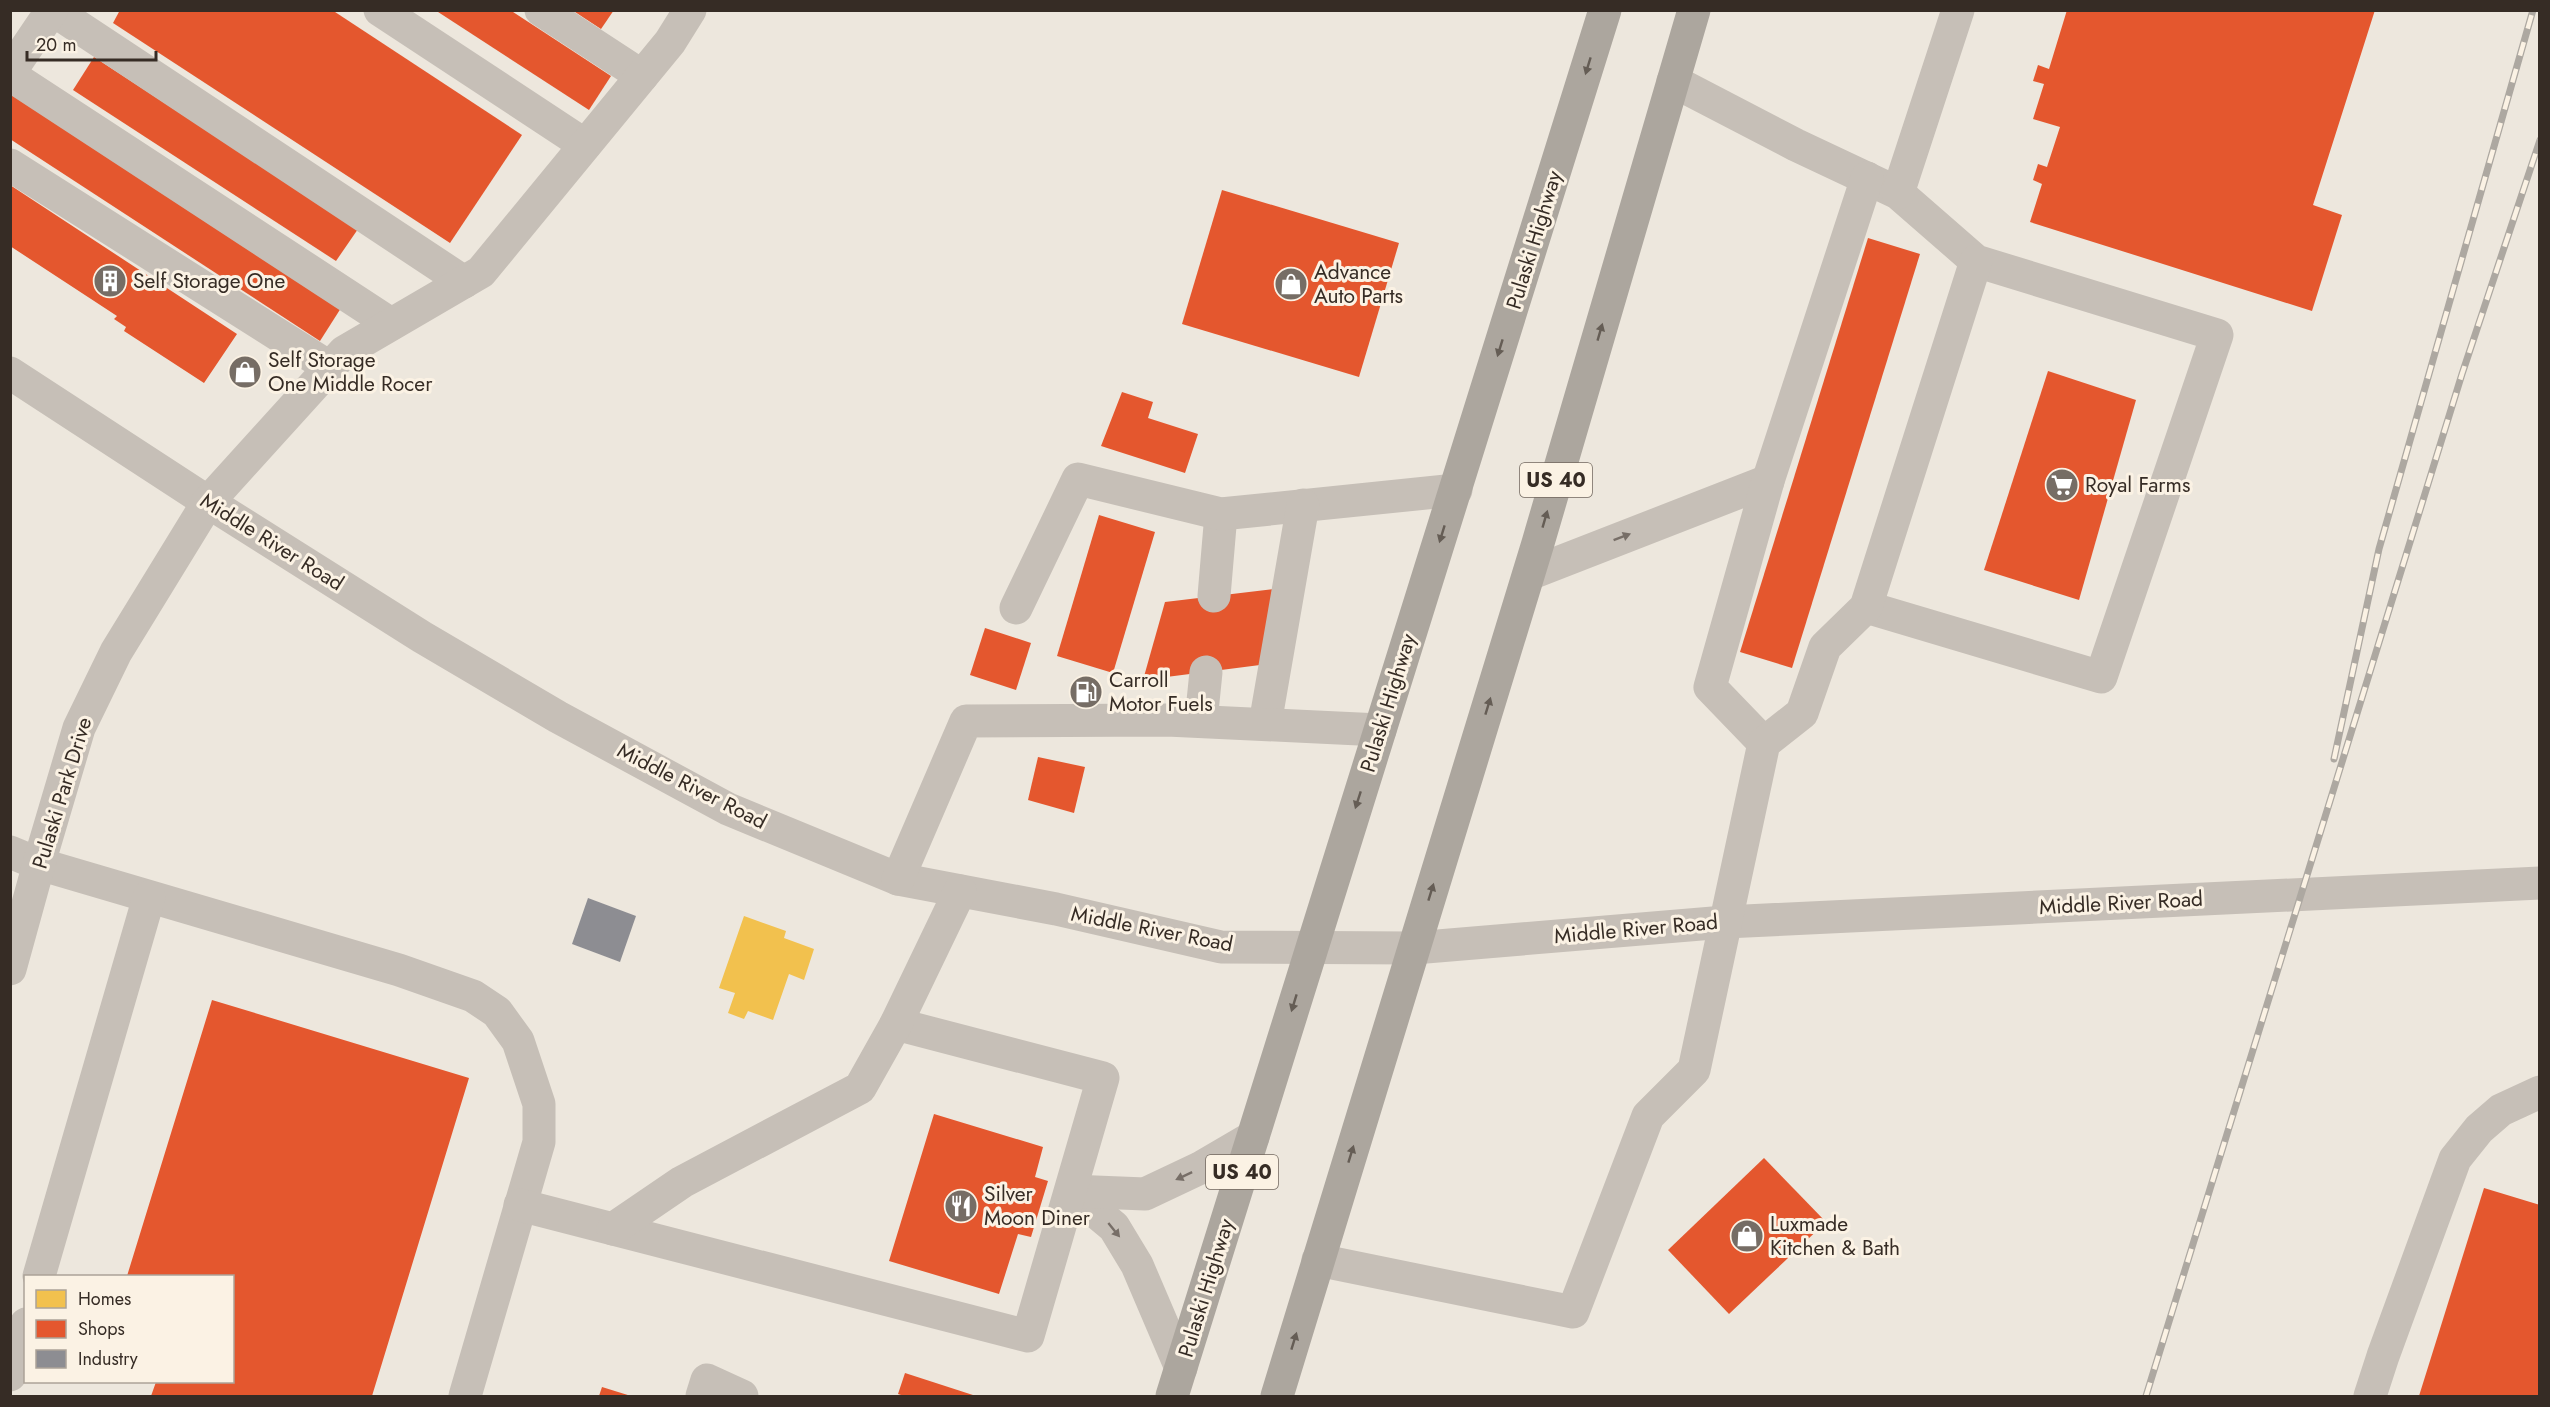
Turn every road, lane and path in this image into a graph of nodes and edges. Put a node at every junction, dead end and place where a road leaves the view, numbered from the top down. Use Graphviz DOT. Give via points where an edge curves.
graph roads {
  1 [pos="53,10"];
  2 [pos="381,10"];
  3 [pos="541,10"];
  4 [pos="690,10"];
  5 [pos="1605,10"];
  6 [pos="1694,10"];
  7 [pos="1958,10"];
  8 [pos="10,74"];
  9 [pos="642,76"];
  10 [pos="1673,81"];
  11 [pos="585,145"];
  12 [pos="10,165"];
  13 [pos="1866,178"];
  14 [pos="1898,193"];
  15 [pos="1976,261"];
  16 [pos="464,282"];
  17 [pos="391,324"];
  18 [pos="329,368"];
  19 [pos="10,373"];
  20 [pos="1768,481"];
  21 [pos="1456,490"];
  22 [pos="208,502"];
  23 [pos="1303,505"];
  24 [pos="1221,514"];
  25 [pos="1529,574"];
  26 [pos="1214,596"];
  27 [pos="1866,607"];
  28 [pos="1016,608"];
  29 [pos="1206,672"];
  30 [pos="1201,721"];
  31 [pos="1265,724"];
  32 [pos="1380,730"];
  33 [pos="1764,743"];
  34 [pos="25,858"];
  35 [pos="898,879"];
  36 [pos="2540,883"];
  37 [pos="960,891"];
  38 [pos="149,897"];
  39 [pos="1725,922"];
  40 [pos="1311,948"];
  41 [pos="1414,948"];
  42 [pos="10,969"];
  43 [pos="896,1024"];
  44 [pos="2540,1092"];
  45 [pos="1253,1137"];
  46 [pos="1071,1191"];
  47 [pos="520,1205"];
  48 [pos="613,1229"];
  49 [pos="1318,1260"];
  50 [pos="39,1275"];
  51 [pos="24,1330"];
  52 [pos="10,1376"];
  53 [pos="1177,1382"];
  54 [pos="465,1396"];
  55 [pos="702,1396"];
  56 [pos="742,1396"];
  57 [pos="1277,1396"];
  58 [pos="2370,1396"];
  1 -- 8 [label="street"];
  1 -- 16 [label="street"];
  2 -- 11 [label="street"];
  3 -- 9 [label="street"];
  4 -- 9 [label="street, Pulaski Park Drive"];
  5 -- 21 [label="highway, Pulaski Highway / US 40, one-way"];
  6 -- 10 [label="highway, US 40"];
  7 -- 14 [label="street"];
  8 -- 17 [label="street"];
  9 -- 11 [label="street, Pulaski Park Drive"];
  10 -- 13 [label="street"];
  25 -- 10 [label="highway, US 40, one-way"];
  11 -- 16 [label="street, Pulaski Park Drive" via="481,272"];
  12 -- 18 [label="street"];
  13 -- 14 [label="street"];
  13 -- 20 [label="street"];
  14 -- 15 [label="street"];
  15 -- 27 [label="street"];
  15 -- 27 [label="street" via="2217,336 2101,677"];
  16 -- 17 [label="street, Pulaski Park Drive"];
  17 -- 18 [label="street, Pulaski Park Drive" via="345,352"];
  18 -- 22 [label="street, Pulaski Park Drive"];
  19 -- 22 [label="street, Middle River Road"];
  25 -- 20 [label="street, one-way"];
  20 -- 33 [label="street" via="1710,687"];
  21 -- 23 [label="street"];
  21 -- 32 [label="highway, Pulaski Highway / US 40, one-way"];
  22 -- 34 [label="street, Pulaski Park Drive" via="116,651"];
  22 -- 35 [label="street, Middle River Road" via="422,637 558,717 728,809"];
  23 -- 24 [label="street"];
  23 -- 31 [label="street"];
  24 -- 26 [label="street"];
  24 -- 28 [label="street" via="1078,479"];
  41 -- 25 [label="highway, US 40, one-way"];
  27 -- 33 [label="street" via="1825,647 1802,713"];
  29 -- 30 [label="street"];
  30 -- 31 [label="street"];
  30 -- 35 [label="street" via="966,722"];
  31 -- 32 [label="street"];
  32 -- 40 [label="highway, Pulaski Highway / US 40, one-way"];
  33 -- 39 [label="street"];
  34 -- 38 [label="street"];
  34 -- 42 [label="street, Pulaski Park Drive"];
  35 -- 37 [label="street, Middle River Road"];
  36 -- 39 [label="street, Middle River Road"];
  37 -- 40 [label="street, Middle River Road" via="1221,947"];
  37 -- 43 [label="street"];
  38 -- 47 [label="street" via="399,970 473,996 497,1012 518,1041 538,1104 538,1142"];
  38 -- 50 [label="street"];
  39 -- 41 [label="street, Middle River Road"];
  39 -- 49 [label="street" via="1694,1070 1648,1116 1574,1312"];
  40 -- 41 [label="street, Middle River Road"];
  40 -- 45 [label="highway, Pulaski Highway / US 40, one-way"];
  49 -- 41 [label="highway, US 40, one-way"];
  43 -- 46 [label="street" via="1103,1078"];
  43 -- 48 [label="street" via="860,1088 682,1182"];
  44 -- 58 [label="street" via="2501,1110 2479,1129 2456,1159"];
  45 -- 46 [label="street, one-way" via="1145,1194"];
  45 -- 53 [label="highway, Pulaski Highway / US 40"];
  46 -- 48 [label="street" via="1028,1336"];
  46 -- 53 [label="street, one-way" via="1114,1227 1137,1265"];
  47 -- 48 [label="street"];
  47 -- 54 [label="street"];
  57 -- 49 [label="highway, US 40, one-way"];
  51 -- 52 [label="street"];
  55 -- 56 [label="street" via="706,1380"];
}
